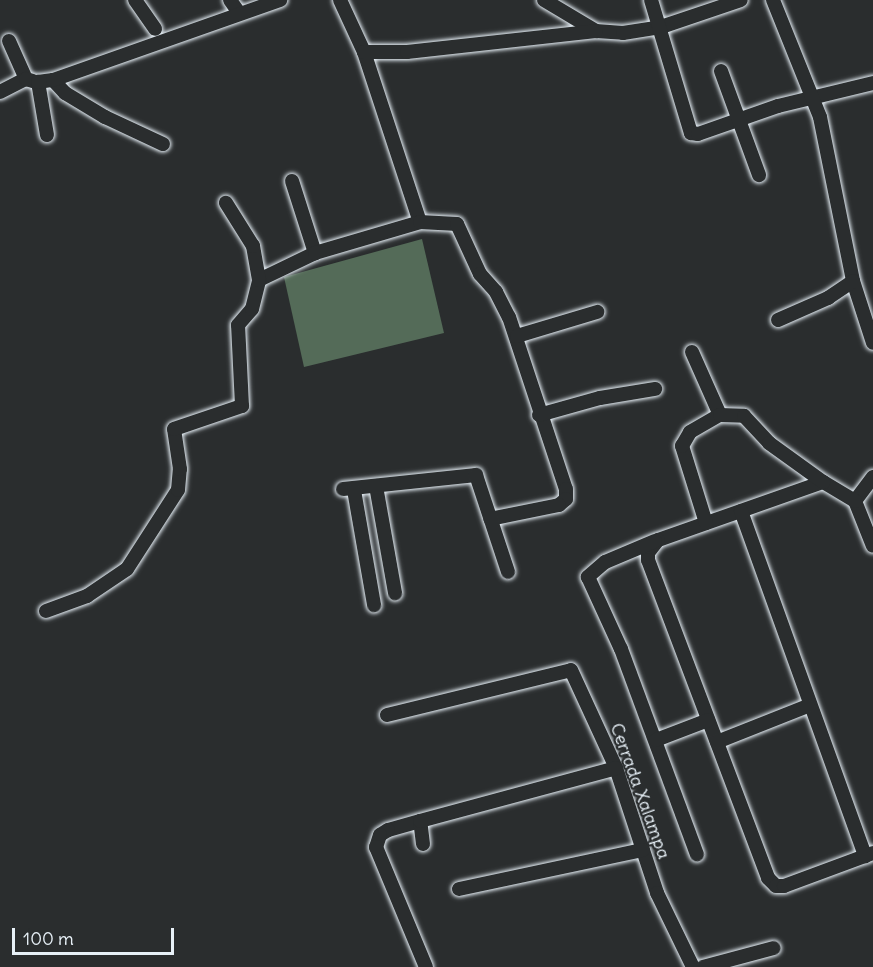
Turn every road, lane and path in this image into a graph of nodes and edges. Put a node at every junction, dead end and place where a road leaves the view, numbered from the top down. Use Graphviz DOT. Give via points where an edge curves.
graph roads {
  1 [pos="135,0"];
  2 [pos="230,0"];
  3 [pos="280,0"];
  4 [pos="340,0"];
  5 [pos="544,0"];
  6 [pos="651,0"];
  7 [pos="741,0"];
  8 [pos="773,0"];
  9 [pos="239,13"];
  10 [pos="661,27"];
  11 [pos="155,29"];
  12 [pos="596,30"];
  13 [pos="9,41"];
  14 [pos="364,52"];
  15 [pos="721,71"];
  16 [pos="32,80"];
  17 [pos="53,80"];
  18 [pos="873,83"];
  19 [pos="0,92"];
  20 [pos="813,99"];
  21 [pos="738,121"];
  22 [pos="47,135"];
  23 [pos="164,144"];
  24 [pos="759,175"];
  25 [pos="292,181"];
  26 [pos="226,203"];
  27 [pos="420,222"];
  28 [pos="315,253"];
  29 [pos="259,280"];
  30 [pos="853,281"];
  31 [pos="597,312"];
  32 [pos="778,320"];
  33 [pos="517,336"];
  34 [pos="873,343"];
  35 [pos="692,352"];
  36 [pos="655,389"];
  37 [pos="539,415"];
  38 [pos="720,415"];
  39 [pos="873,477"];
  40 [pos="823,482"];
  41 [pos="376,486"];
  42 [pos="855,501"];
  43 [pos="741,511"];
  44 [pos="490,519"];
  45 [pos="706,523"];
  46 [pos="658,540"];
  47 [pos="873,546"];
  48 [pos="508,572"];
  49 [pos="395,593"];
  50 [pos="374,605"];
  51 [pos="46,611"];
  52 [pos="808,706"];
  53 [pos="387,715"];
  54 [pos="708,720"];
  55 [pos="656,740"];
  56 [pos="717,742"];
  57 [pos="616,768"];
  58 [pos="420,820"];
  59 [pos="423,844"];
  60 [pos="643,850"];
  61 [pos="697,854"];
  62 [pos="869,855"];
  63 [pos="459,889"];
  64 [pos="774,948"];
  65 [pos="426,967"];
  66 [pos="693,967"];
  67 [pos="703,967"];
  1 -- 11 [label="street"];
  2 -- 9 [label="street"];
  3 -- 9 [label="street"];
  4 -- 14 [label="street"];
  5 -- 12 [label="street"];
  6 -- 10 [label="street"];
  7 -- 10 [label="street"];
  8 -- 20 [label="street"];
  9 -- 17 [label="street"];
  10 -- 12 [label="street" via="623,33"];
  10 -- 21 [label="street" via="692,133"];
  12 -- 14 [label="street" via="407,52"];
  13 -- 16 [label="street"];
  14 -- 27 [label="street"];
  15 -- 21 [label="street"];
  16 -- 17 [label="street"];
  16 -- 19 [label="street"];
  16 -- 22 [label="street"];
  17 -- 23 [label="street" via="65,93 105,117"];
  18 -- 20 [label="street"];
  20 -- 21 [label="street"];
  20 -- 30 [label="street" via="824,130"];
  21 -- 24 [label="street"];
  25 -- 28 [label="street"];
  26 -- 29 [label="street" via="252,246"];
  27 -- 28 [label="street"];
  27 -- 33 [label="street" via="450,222 463,231 477,268 501,299"];
  28 -- 29 [label="street"];
  29 -- 51 [label="street" via="252,309 238,325 245,400 236,409 174,429 180,469 178,490 122,574 87,596"];
  30 -- 32 [label="street" via="828,298"];
  30 -- 34 [label="street"];
  31 -- 33 [label="street"];
  33 -- 37 [label="street"];
  35 -- 38 [label="street"];
  36 -- 37 [label="street" via="600,398"];
  37 -- 44 [label="street" via="566,499 559,505"];
  38 -- 40 [label="street" via="744,416 769,443"];
  38 -- 45 [label="street" via="690,432 682,446"];
  39 -- 42 [label="street"];
  40 -- 42 [label="street"];
  40 -- 43 [label="street"];
  41 -- 44 [label="street" via="471,473 479,480"];
  41 -- 49 [label="street"];
  41 -- 50 [label="street" via="349,489"];
  42 -- 47 [label="street"];
  43 -- 45 [label="street"];
  43 -- 52 [label="street"];
  44 -- 48 [label="street"];
  45 -- 46 [label="street"];
  46 -- 54 [label="street" via="648,553 648,560"];
  46 -- 55 [label="street" via="605,562 588,577"];
  52 -- 56 [label="street"];
  52 -- 62 [label="street"];
  53 -- 57 [label="street, Cerrada Xalampa" via="571,670"];
  54 -- 55 [label="street"];
  54 -- 56 [label="street"];
  55 -- 61 [label="street"];
  56 -- 62 [label="street" via="768,878 776,886"];
  57 -- 58 [label="street"];
  57 -- 60 [label="street, Cerrada Xalampa"];
  58 -- 59 [label="street"];
  58 -- 65 [label="street" via="388,830 380,836 376,848"];
  60 -- 63 [label="street"];
  60 -- 66 [label="street, Cerrada Xalampa" via="657,892"];
  64 -- 67 [label="street"];
}
